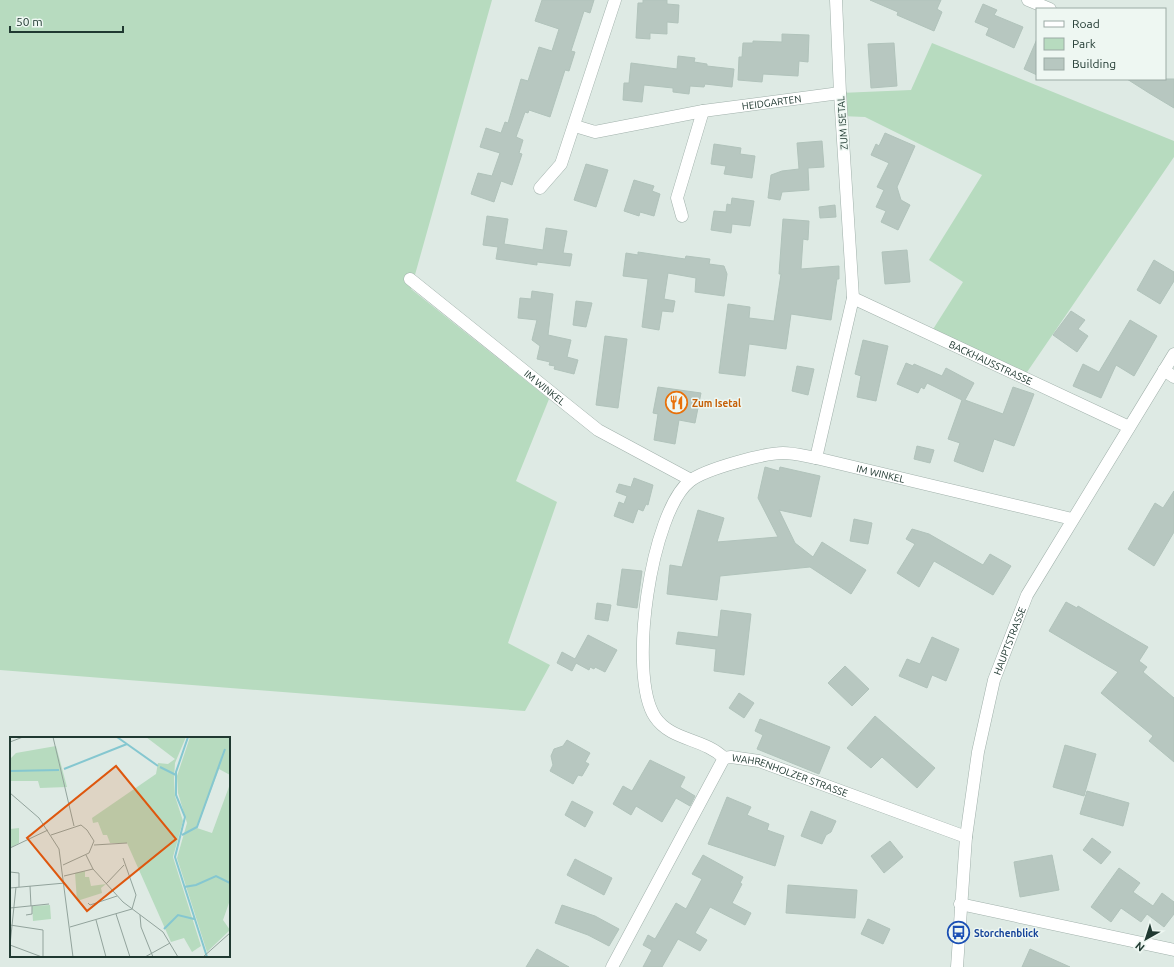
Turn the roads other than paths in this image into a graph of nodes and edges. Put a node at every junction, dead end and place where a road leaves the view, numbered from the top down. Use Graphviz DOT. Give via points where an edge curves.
graph roads {
  1 [pos="615,0"];
  2 [pos="836,0"];
  3 [pos="1028,0"];
  4 [pos="1048,8"];
  5 [pos="840,93"];
  6 [pos="703,112"];
  7 [pos="575,126"];
  8 [pos="540,188"];
  9 [pos="682,216"];
  10 [pos="410,279"];
  11 [pos="853,298"];
  12 [pos="1174,354"];
  13 [pos="1169,373"];
  14 [pos="1129,427"];
  15 [pos="816,458"];
  16 [pos="691,480"];
  17 [pos="1072,519"];
  18 [pos="724,758"];
  19 [pos="966,837"];
  20 [pos="960,904"];
  21 [pos="1174,950"];
  22 [pos="612,967"];
  23 [pos="956,967"];
  1 -- 7 [label="street"];
  2 -- 5 [label="street, ZUM ISETAL"];
  3 -- 4 [label="street"];
  5 -- 6 [label="street, HEIDGARTEN"];
  5 -- 11 [label="street, ZUM ISETAL"];
  6 -- 7 [label="street, HEIDGARTEN" via="594,132"];
  6 -- 9 [label="street" via="677,198"];
  7 -- 8 [label="street" via="561,164"];
  10 -- 16 [label="street, IM WINKEL" via="598,430"];
  11 -- 14 [label="street, BACKHAUSSTRASSE"];
  11 -- 15 [label="street, ZUM ISETAL"];
  12 -- 13 [label="street, HAUPTSTRASSE"];
  13 -- 14 [label="street, HAUPTSTRASSE"];
  14 -- 17 [label="street, HAUPTSTRASSE"];
  15 -- 16 [label="street, IM WINKEL" via="782,453 723,467"];
  15 -- 17 [label="street, IM WINKEL"];
  16 -- 18 [label="street, IM WINKEL" via="681,489 667,515 657,550 644,618 643,673 648,706 662,726 708,746"];
  17 -- 19 [label="street, HAUPTSTRASSE" via="1026,595 994,680 978,752"];
  18 -- 19 [label="street, WAHRENHOLZER STRASSE" via="758,761"];
  18 -- 22 [label="street, WAHRENHOLZER STRASSE"];
  19 -- 20 [label="street, HAUPTSTRASSE"];
  20 -- 21 [label="street"];
  20 -- 23 [label="street, HAUPTSTRASSE"];
}
